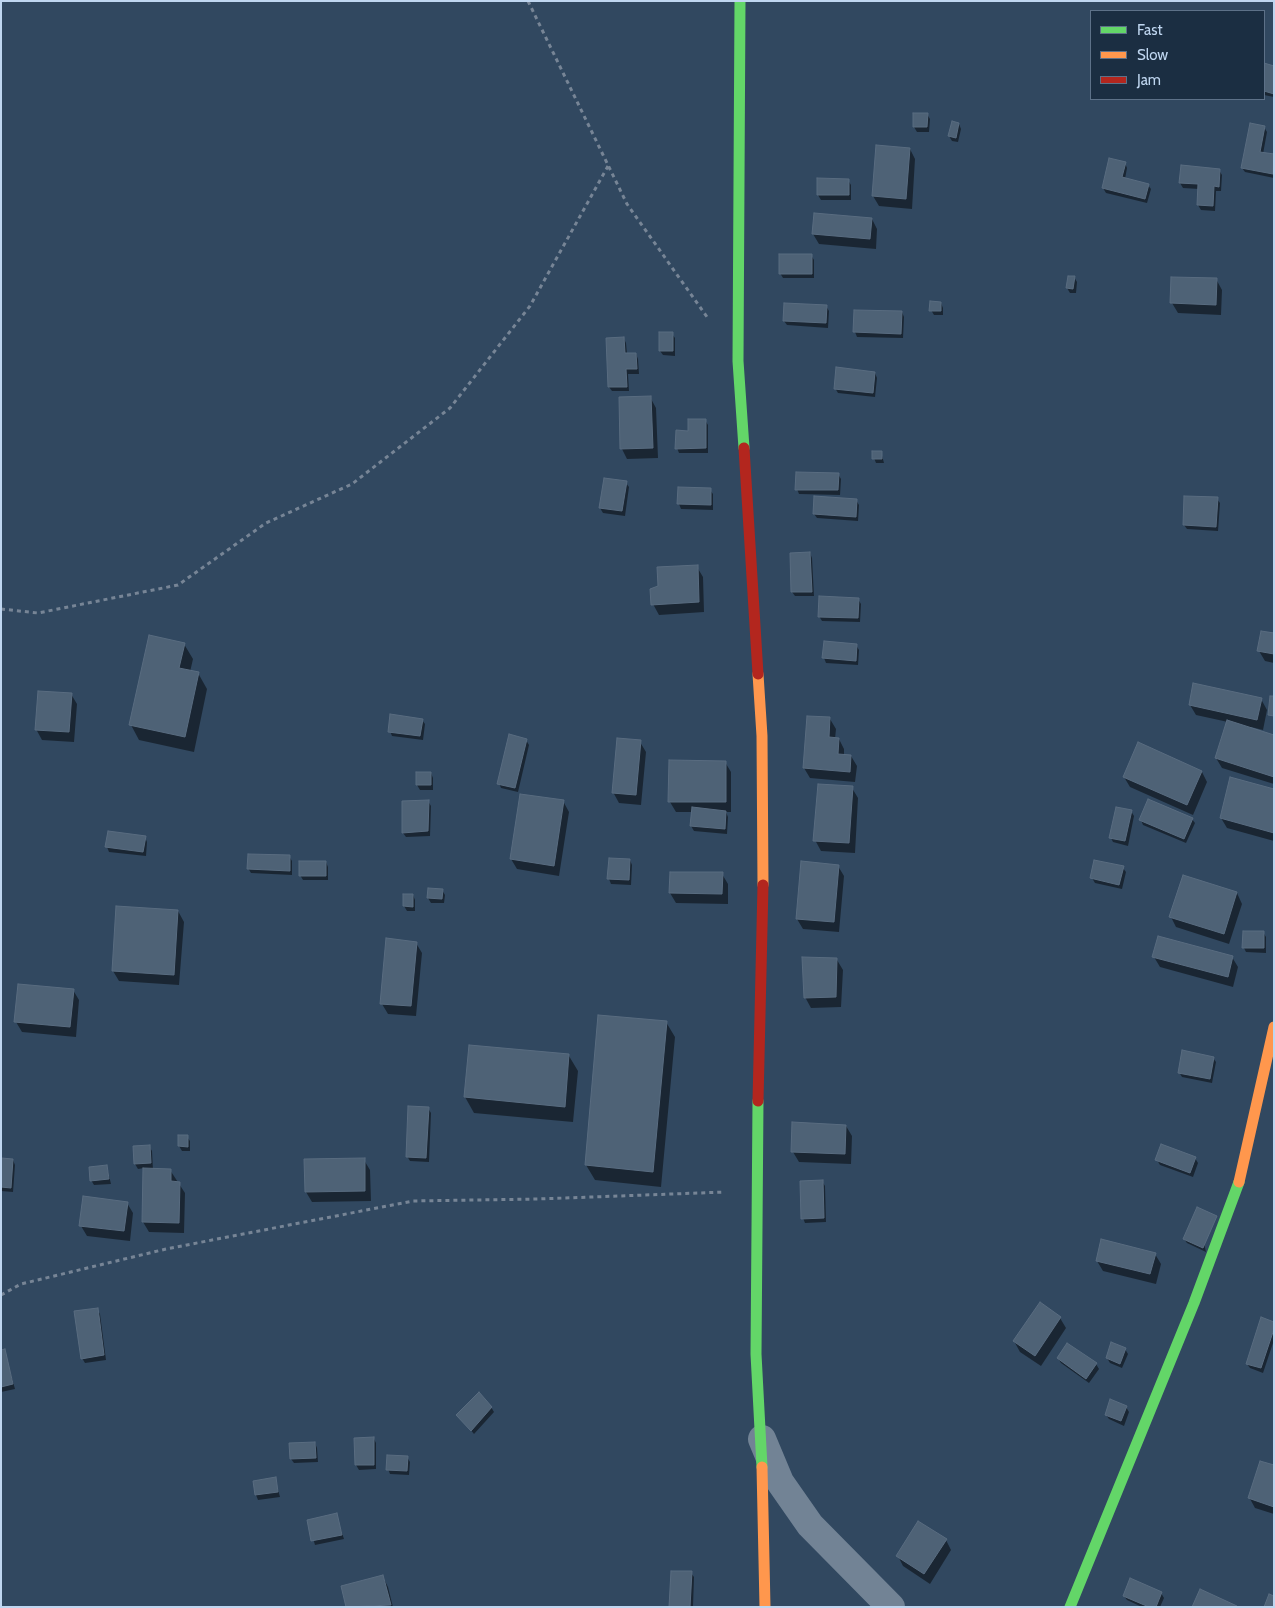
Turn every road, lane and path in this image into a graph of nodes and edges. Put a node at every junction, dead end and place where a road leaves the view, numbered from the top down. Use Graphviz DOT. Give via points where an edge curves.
graph roads {
  1 [pos="528,1"];
  2 [pos="740,1"];
  3 [pos="608,166"];
  4 [pos="711,322"];
  5 [pos="1,609"];
  6 [pos="1274,1027"];
  7 [pos="756,1190"];
  8 [pos="1,1295"];
  9 [pos="762,1439"];
  10 [pos="765,1607"];
  11 [pos="891,1607"];
  12 [pos="1070,1607"];
  1 -- 3 [label="path"];
  2 -- 7 [label="street" via="738,361 762,736 763,929"];
  3 -- 4 [label="path" via="627,204"];
  3 -- 5 [label="path" via="530,306 450,408 352,484 266,523 178,585 38,613"];
  6 -- 12 [label="street" via="1240,1179 1194,1303"];
  7 -- 8 [label="path" via="413,1201 166,1249 21,1284"];
  7 -- 9 [label="street" via="756,1354"];
  9 -- 10 [label="street"];
  9 -- 11 [label="street" via="780,1482 810,1525"];
}
